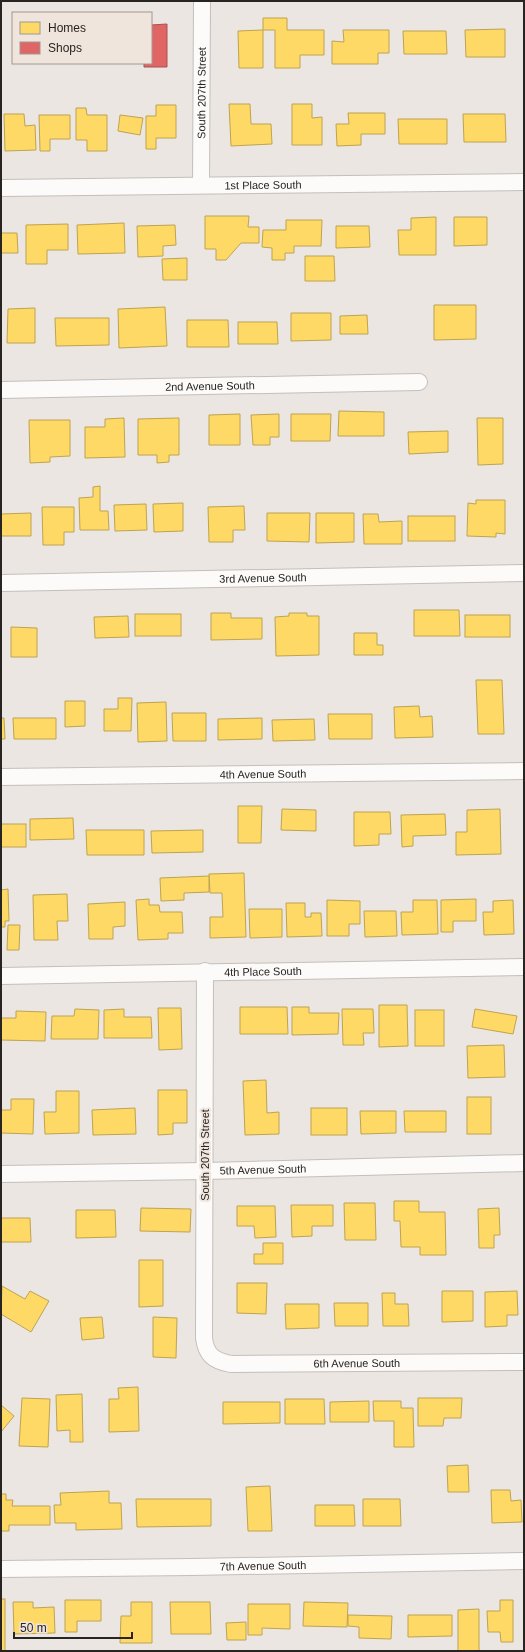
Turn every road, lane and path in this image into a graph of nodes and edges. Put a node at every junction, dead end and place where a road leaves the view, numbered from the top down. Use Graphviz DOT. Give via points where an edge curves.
graph roads {
  1 [pos="202,1"];
  2 [pos="524,182"];
  3 [pos="201,185"];
  4 [pos="1,188"];
  5 [pos="419,382"];
  6 [pos="1,390"];
  7 [pos="524,573"];
  8 [pos="1,583"];
  9 [pos="524,770"];
  10 [pos="1,777"];
  11 [pos="524,967"];
  12 [pos="205,971"];
  13 [pos="1,976"];
  14 [pos="524,1163"];
  15 [pos="205,1171"];
  16 [pos="1,1174"];
  17 [pos="204,1338"];
  18 [pos="524,1362"];
  19 [pos="524,1561"];
  20 [pos="1,1568"];
  1 -- 3 [label="street, South 207th Street"];
  2 -- 3 [label="street, 1st Place South"];
  3 -- 4 [label="street, 1st Place South"];
  5 -- 6 [label="street, 2nd Avenue South"];
  7 -- 8 [label="street, 3rd Avenue South"];
  9 -- 10 [label="street, 4th Avenue South"];
  11 -- 12 [label="street, 4th Place South"];
  12 -- 13 [label="street, 4th Place South"];
  12 -- 15 [label="street, South 207th Street"];
  14 -- 15 [label="street, 5th Avenue South"];
  15 -- 16 [label="street, 5th Avenue South"];
  15 -- 17 [label="street, South 207th Street"];
  17 -- 18 [label="street, 6th Avenue South" via="205,1347 218,1361 231,1364"];
  19 -- 20 [label="street, 7th Avenue South"];
}
